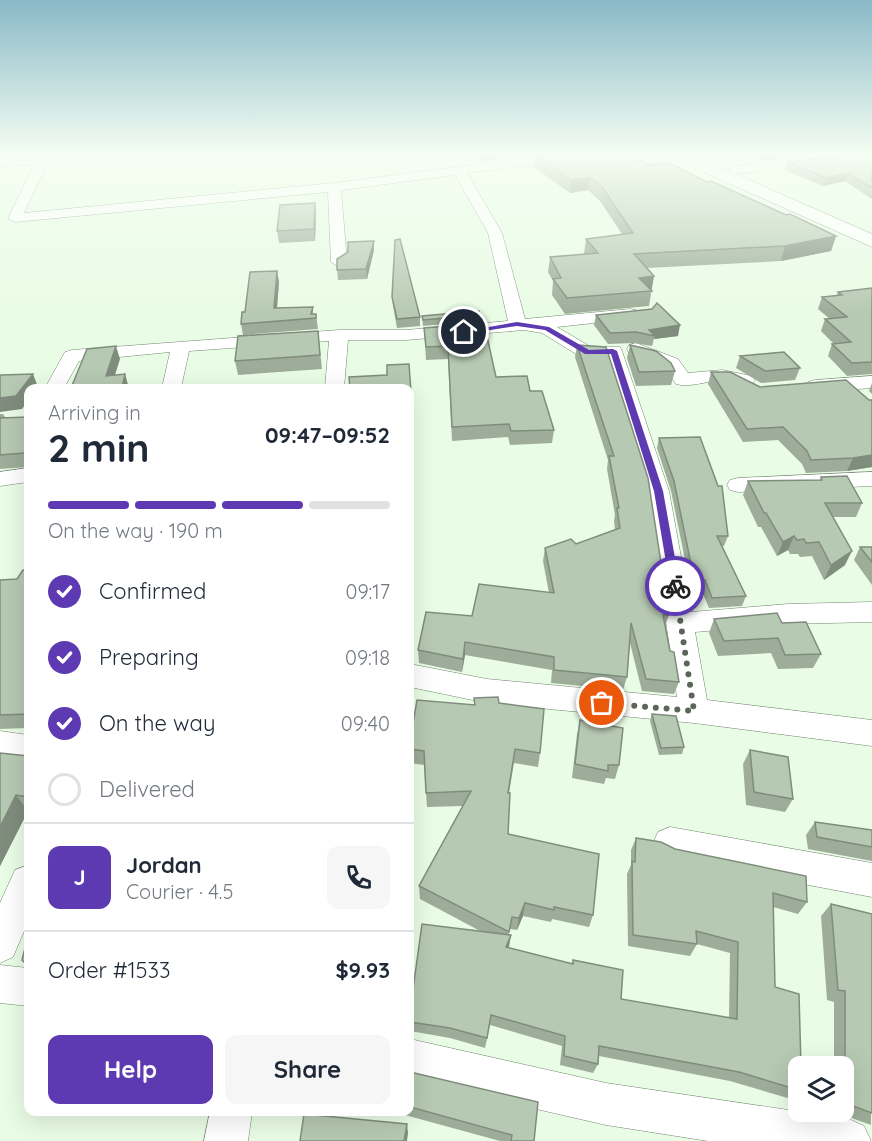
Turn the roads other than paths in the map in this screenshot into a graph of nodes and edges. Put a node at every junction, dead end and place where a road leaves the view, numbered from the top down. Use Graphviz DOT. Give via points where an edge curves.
graph roads {
  1 [pos="20,208"];
  2 [pos="112,208"];
  3 [pos="335,208"];
  4 [pos="481,208"];
  5 [pos="798,208"];
  6 [pos="824,208"];
  7 [pos="872,229"];
  8 [pos="872,241"];
  9 [pos="339,262"];
  10 [pos="644,313"];
  11 [pos="517,324"];
  12 [pos="339,335"];
  13 [pos="181,345"];
  14 [pos="613,351"];
  15 [pos="57,384"];
  16 [pos="173,384"];
  17 [pos="335,384"];
  18 [pos="801,387"];
  19 [pos="756,391"];
  20 [pos="868,391"];
  21 [pos="24,476"];
  22 [pos="0,479"];
  23 [pos="872,479"];
  24 [pos="738,484"];
  25 [pos="872,612"];
  26 [pos="681,623"];
  27 [pos="414,677"];
  28 [pos="694,711"];
  29 [pos="872,733"];
  30 [pos="0,744"];
  31 [pos="24,747"];
  32 [pos="670,843"];
  33 [pos="872,880"];
  34 [pos="24,891"];
  35 [pos="0,944"];
  36 [pos="0,984"];
  37 [pos="24,987"];
  38 [pos="414,1061"];
  39 [pos="230,1116"];
  40 [pos="226,1141"];
  41 [pos="849,1141"];
  1 -- 2 [label="street" via="15,218"];
  3 -- 9 [label="street"];
  4 -- 11 [label="street" via="495,233"];
  5 -- 8 [label="highway"];
  6 -- 7 [label="highway"];
  10 -- 11 [label="street"];
  11 -- 12 [label="street" via="464,332"];
  11 -- 14 [label="street" via="547,328 588,353"];
  12 -- 13 [label="street"];
  12 -- 17 [label="street"];
  13 -- 15 [label="street" via="72,356"];
  13 -- 16 [label="street"];
  14 -- 19 [label="street" via="636,349 654,354 671,363 683,380 731,375 745,380"];
  14 -- 26 [label="street" via="658,491"];
  18 -- 20 [label="street" via="847,384"];
  21 -- 22 [label="street"];
  23 -- 24 [label="street"];
  25 -- 26 [label="street"];
  26 -- 28 [label="street"];
  27 -- 28 [label="street" via="486,692"];
  28 -- 29 [label="street"];
  30 -- 31 [label="street"];
  32 -- 33 [label="street"];
  34 -- 35 [label="street"];
  36 -- 37 [label="street"];
  38 -- 41 [label="street" via="606,1104"];
  39 -- 40 [label="street"];
}
